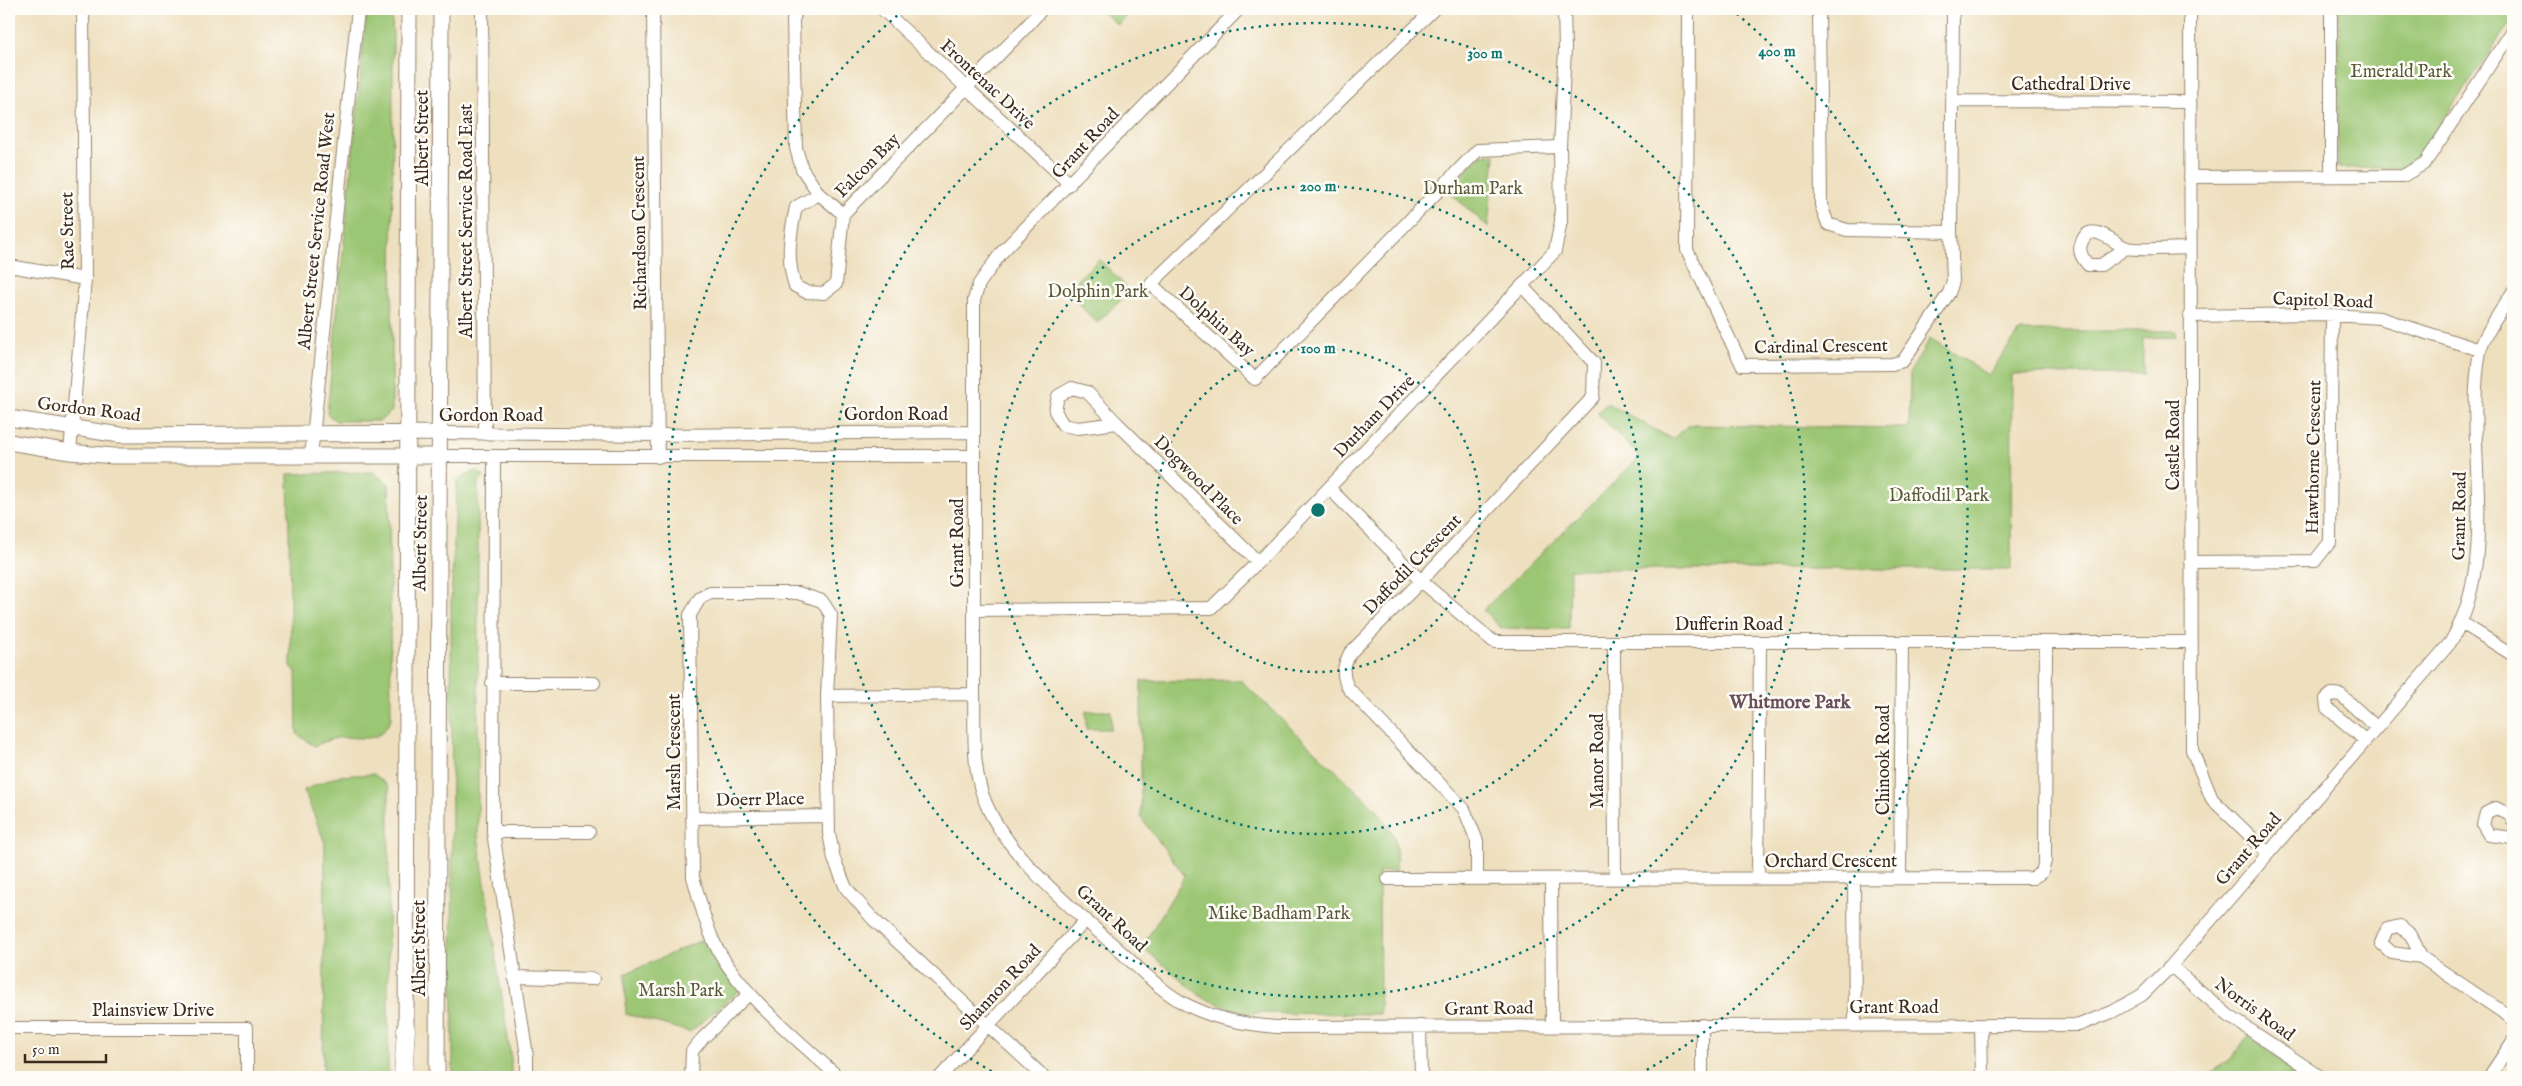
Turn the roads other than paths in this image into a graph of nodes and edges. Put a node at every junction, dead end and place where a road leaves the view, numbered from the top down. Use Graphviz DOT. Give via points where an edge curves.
graph roads {
  1 [pos="83,9"];
  2 [pos="358,9"];
  3 [pos="409,9"];
  4 [pos="441,9"];
  5 [pos="482,9"];
  6 [pos="653,9"];
  7 [pos="796,9"];
  8 [pos="882,9"];
  9 [pos="1042,9"];
  10 [pos="1238,9"];
  11 [pos="1434,9"];
  12 [pos="1564,9"];
  13 [pos="1688,9"];
  14 [pos="1819,9"];
  15 [pos="1953,9"];
  16 [pos="2190,9"];
  17 [pos="2331,9"];
  18 [pos="2513,30"];
  19 [pos="967,88"];
  20 [pos="1953,101"];
  21 [pos="2189,102"];
  22 [pos="1560,147"];
  23 [pos="2331,176"];
  24 [pos="2190,177"];
  25 [pos="1070,184"];
  26 [pos="819,194"];
  27 [pos="843,214"];
  28 [pos="1951,232"];
  29 [pos="2126,248"];
  30 [pos="2190,248"];
  31 [pos="9,266"];
  32 [pos="84,279"];
  33 [pos="1522,286"];
  34 [pos="2513,292"];
  35 [pos="2332,315"];
  36 [pos="2190,316"];
  37 [pos="2480,350"];
  38 [pos="9,418"];
  39 [pos="1117,422"];
  40 [pos="71,428"];
  41 [pos="974,432"];
  42 [pos="408,433"];
  43 [pos="440,433"];
  44 [pos="313,434"];
  45 [pos="485,434"];
  46 [pos="820,434"];
  47 [pos="658,435"];
  48 [pos="9,442"];
  49 [pos="70,452"];
  50 [pos="311,456"];
  51 [pos="408,456"];
  52 [pos="440,456"];
  53 [pos="494,456"];
  54 [pos="974,456"];
  55 [pos="658,457"];
  56 [pos="820,457"];
  57 [pos="1329,488"];
  58 [pos="1258,562"];
  59 [pos="2191,562"];
  60 [pos="1421,581"];
  61 [pos="975,610"];
  62 [pos="2462,624"];
  63 [pos="1614,642"];
  64 [pos="1760,642"];
  65 [pos="1902,642"];
  66 [pos="2046,642"];
  67 [pos="2190,642"];
  68 [pos="2513,655"];
  69 [pos="492,683"];
  70 [pos="594,683"];
  71 [pos="974,694"];
  72 [pos="828,696"];
  73 [pos="2376,727"];
  74 [pos="2365,740"];
  75 [pos="828,816"];
  76 [pos="692,818"];
  77 [pos="2513,821"];
  78 [pos="493,832"];
  79 [pos="589,832"];
  80 [pos="2513,838"];
  81 [pos="2268,853"];
  82 [pos="1854,878"];
  83 [pos="1900,878"];
  84 [pos="1388,879"];
  85 [pos="1758,879"];
  86 [pos="1477,880"];
  87 [pos="1551,880"];
  88 [pos="1615,880"];
  89 [pos="1086,920"];
  90 [pos="2421,957"];
  91 [pos="2172,966"];
  92 [pos="514,977"];
  93 [pos="593,979"];
  94 [pos="750,993"];
  95 [pos="2513,1018"];
  96 [pos="1552,1025"];
  97 [pos="1702,1025"];
  98 [pos="1855,1025"];
  99 [pos="1981,1025"];
  100 [pos="988,1026"];
  101 [pos="1420,1026"];
  102 [pos="9,1028"];
  103 [pos="406,1029"];
  104 [pos="2513,1041"];
  105 [pos="247,1077"];
  106 [pos="404,1077"];
  107 [pos="437,1077"];
  108 [pos="527,1077"];
  109 [pos="690,1077"];
  110 [pos="838,1077"];
  111 [pos="940,1077"];
  112 [pos="1044,1077"];
  113 [pos="1420,1077"];
  114 [pos="1702,1077"];
  115 [pos="1982,1077"];
  116 [pos="2321,1077"];
  117 [pos="2489,1077"];
  1 -- 32 [label="street, Rae Street"];
  2 -- 44 [label="street, Albert Street Service Road West"];
  3 -- 42 [label="main road, Albert Street"];
  4 -- 43 [label="main road, Albert Street"];
  5 -- 45 [label="street, Albert Street Service Road East"];
  6 -- 47 [label="street, Richardson Crescent"];
  7 -- 26 [label="street, Falcon Bay" via="793,20 796,148 802,169"];
  8 -- 19 [label="street, Frontenac Drive"];
  9 -- 19 [label="street, Falcon Bay"];
  10 -- 25 [label="street, Grant Road"];
  11 -- 22 [label="street, Dolphin Bay" via="1151,284 1255,378 1478,150"];
  12 -- 22 [label="street, Durham Drive"];
  13 -- 28 [label="street, Cardinal Crescent" via="1687,250 1742,365 1892,364 1903,361 1949,293 1953,281"];
  14 -- 28 [label="street" via="1821,205 1828,224 1847,230"];
  15 -- 20 [label="street, Cardinal Crescent"];
  16 -- 21 [label="street, Castle Road"];
  17 -- 23 [label="street"];
  18 -- 23 [label="street" via="2426,163 2403,176"];
  19 -- 25 [label="street, Frontenac Drive"];
  19 -- 27 [label="street, Falcon Bay"];
  20 -- 21 [label="street, Cathedral Drive"];
  20 -- 28 [label="street, Cardinal Crescent"];
  21 -- 24 [label="street, Castle Road"];
  22 -- 33 [label="street, Durham Drive" via="1561,221 1554,251"];
  23 -- 24 [label="street"];
  24 -- 30 [label="street, Castle Road"];
  25 -- 41 [label="street, Grant Road" via="1002,253 979,284 974,300"];
  26 -- 27 [label="street, Falcon Bay"];
  26 -- 27 [label="street" via="796,207 789,266 795,286 806,292 824,293 836,284"];
  29 -- 30 [label="street"];
  30 -- 36 [label="street, Castle Road"];
  31 -- 32 [label="street"];
  32 -- 40 [label="street, Rae Street"];
  33 -- 57 [label="street, Durham Drive"];
  33 -- 60 [label="street, Daffodil Crescent" via="1594,363 1593,397"];
  34 -- 37 [label="street, Grant Road"];
  35 -- 36 [label="street, Capitol Road"];
  35 -- 37 [label="street, Capitol Road" via="2380,318"];
  35 -- 59 [label="street, Hawthorne Crescent" via="2330,542 2315,561"];
  36 -- 59 [label="street, Castle Road"];
  37 -- 62 [label="street, Grant Road" via="2477,552 2473,587"];
  38 -- 40 [label="main road, Gordon Road"];
  39 -- 39 [label="street, Dogwood Place" via="1087,392 1072,388 1058,396 1055,411 1063,424 1078,428"];
  39 -- 58 [label="street, Dogwood Place"];
  40 -- 44 [label="main road, Gordon Road" via="120,435"];
  40 -- 49 [label="street, Rae Street"];
  41 -- 46 [label="street, Gordon Road"];
  41 -- 54 [label="street, Grant Road"];
  42 -- 43 [label="main road, Gordon Road"];
  42 -- 44 [label="main road, Gordon Road"];
  42 -- 51 [label="main road, Albert Street"];
  43 -- 45 [label="street, Gordon Road"];
  43 -- 52 [label="main road, Albert Street"];
  44 -- 50 [label="street, Albert Street Service Road West"];
  45 -- 47 [label="street, Gordon Road"];
  46 -- 47 [label="street, Gordon Road"];
  46 -- 56 [label="street"];
  47 -- 55 [label="street, Richardson Crescent"];
  48 -- 49 [label="main road"];
  49 -- 50 [label="main road" via="170,457"];
  50 -- 51 [label="main road"];
  51 -- 52 [label="main road"];
  51 -- 103 [label="main road, Albert Street"];
  52 -- 53 [label="street"];
  52 -- 107 [label="main road, Albert Street"];
  53 -- 55 [label="street"];
  53 -- 69 [label="street"];
  54 -- 56 [label="street"];
  54 -- 61 [label="street, Grant Road"];
  55 -- 56 [label="street"];
  57 -- 58 [label="street, Durham Drive"];
  57 -- 60 [label="street, Dufferin Road"];
  58 -- 61 [label="street, Durham Drive" via="1211,608"];
  59 -- 67 [label="street, Castle Road"];
  60 -- 63 [label="street, Dufferin Road" via="1494,642"];
  60 -- 86 [label="street, Daffodil Crescent" via="1350,653 1343,678 1349,689 1464,809 1477,841"];
  61 -- 71 [label="street, Grant Road"];
  62 -- 68 [label="street"];
  62 -- 73 [label="street, Grant Road" via="2450,643"];
  63 -- 64 [label="street, Dufferin Road"];
  63 -- 88 [label="street, Manor Road"];
  64 -- 65 [label="street, Dufferin Road"];
  64 -- 85 [label="street"];
  65 -- 66 [label="street, Dufferin Road"];
  65 -- 83 [label="street, Chinook Road"];
  66 -- 67 [label="street, Dufferin Road"];
  66 -- 83 [label="street, Orchard Crescent" via="2045,861 2042,872 2033,878"];
  67 -- 81 [label="street, Castle Road" via="2192,750 2212,799"];
  69 -- 70 [label="street"];
  69 -- 78 [label="street"];
  71 -- 72 [label="street"];
  71 -- 89 [label="street, Grant Road" via="975,754 986,805 998,828 1023,859"];
  72 -- 75 [label="street, Marsh Crescent"];
  72 -- 76 [label="street, Marsh Crescent" via="831,615 822,602 798,593 710,593 700,598 690,615"];
  73 -- 74 [label="street, Grant Road"];
  73 -- 74 [label="street" via="2341,695 2332,694 2326,700 2327,708"];
  74 -- 81 [label="street, Grant Road"];
  75 -- 76 [label="street, Doerr Place"];
  75 -- 100 [label="street, Marsh Crescent" via="834,860 846,888 873,919"];
  76 -- 94 [label="street, Marsh Crescent" via="693,878 704,916 718,950"];
  77 -- 80 [label="street" via="2510,815 2496,808 2486,814 2483,825 2489,835"];
  78 -- 79 [label="street"];
  78 -- 92 [label="street"];
  81 -- 91 [label="street, Grant Road"];
  82 -- 83 [label="street, Orchard Crescent"];
  82 -- 85 [label="street, Orchard Crescent"];
  82 -- 98 [label="street"];
  84 -- 86 [label="street, Orchard Crescent"];
  85 -- 88 [label="street, Orchard Crescent"];
  86 -- 87 [label="street, Orchard Crescent"];
  87 -- 88 [label="street, Orchard Crescent"];
  87 -- 96 [label="street"];
  89 -- 100 [label="street, Shannon Road"];
  89 -- 101 [label="street, Grant Road" via="1155,982 1183,1003 1210,1016 1241,1024 1276,1027"];
  90 -- 95 [label="street"];
  91 -- 99 [label="street, Grant Road" via="2142,995 2079,1025"];
  91 -- 116 [label="street, Norris Road" via="2229,1016"];
  92 -- 93 [label="street"];
  92 -- 108 [label="street" via="527,1056"];
  94 -- 109 [label="street" via="692,1051"];
  94 -- 110 [label="street, Marsh Crescent"];
  96 -- 97 [label="street, Grant Road"];
  96 -- 101 [label="street, Grant Road"];
  97 -- 98 [label="street, Grant Road"];
  97 -- 114 [label="street"];
  98 -- 99 [label="street, Grant Road"];
  99 -- 115 [label="street"];
  100 -- 111 [label="street, Shannon Road"];
  100 -- 112 [label="street, Marsh Crescent"];
  101 -- 113 [label="street"];
  102 -- 105 [label="street, Plainsview Drive" via="247,1028"];
  103 -- 106 [label="highway"];
  104 -- 117 [label="street"];
}
